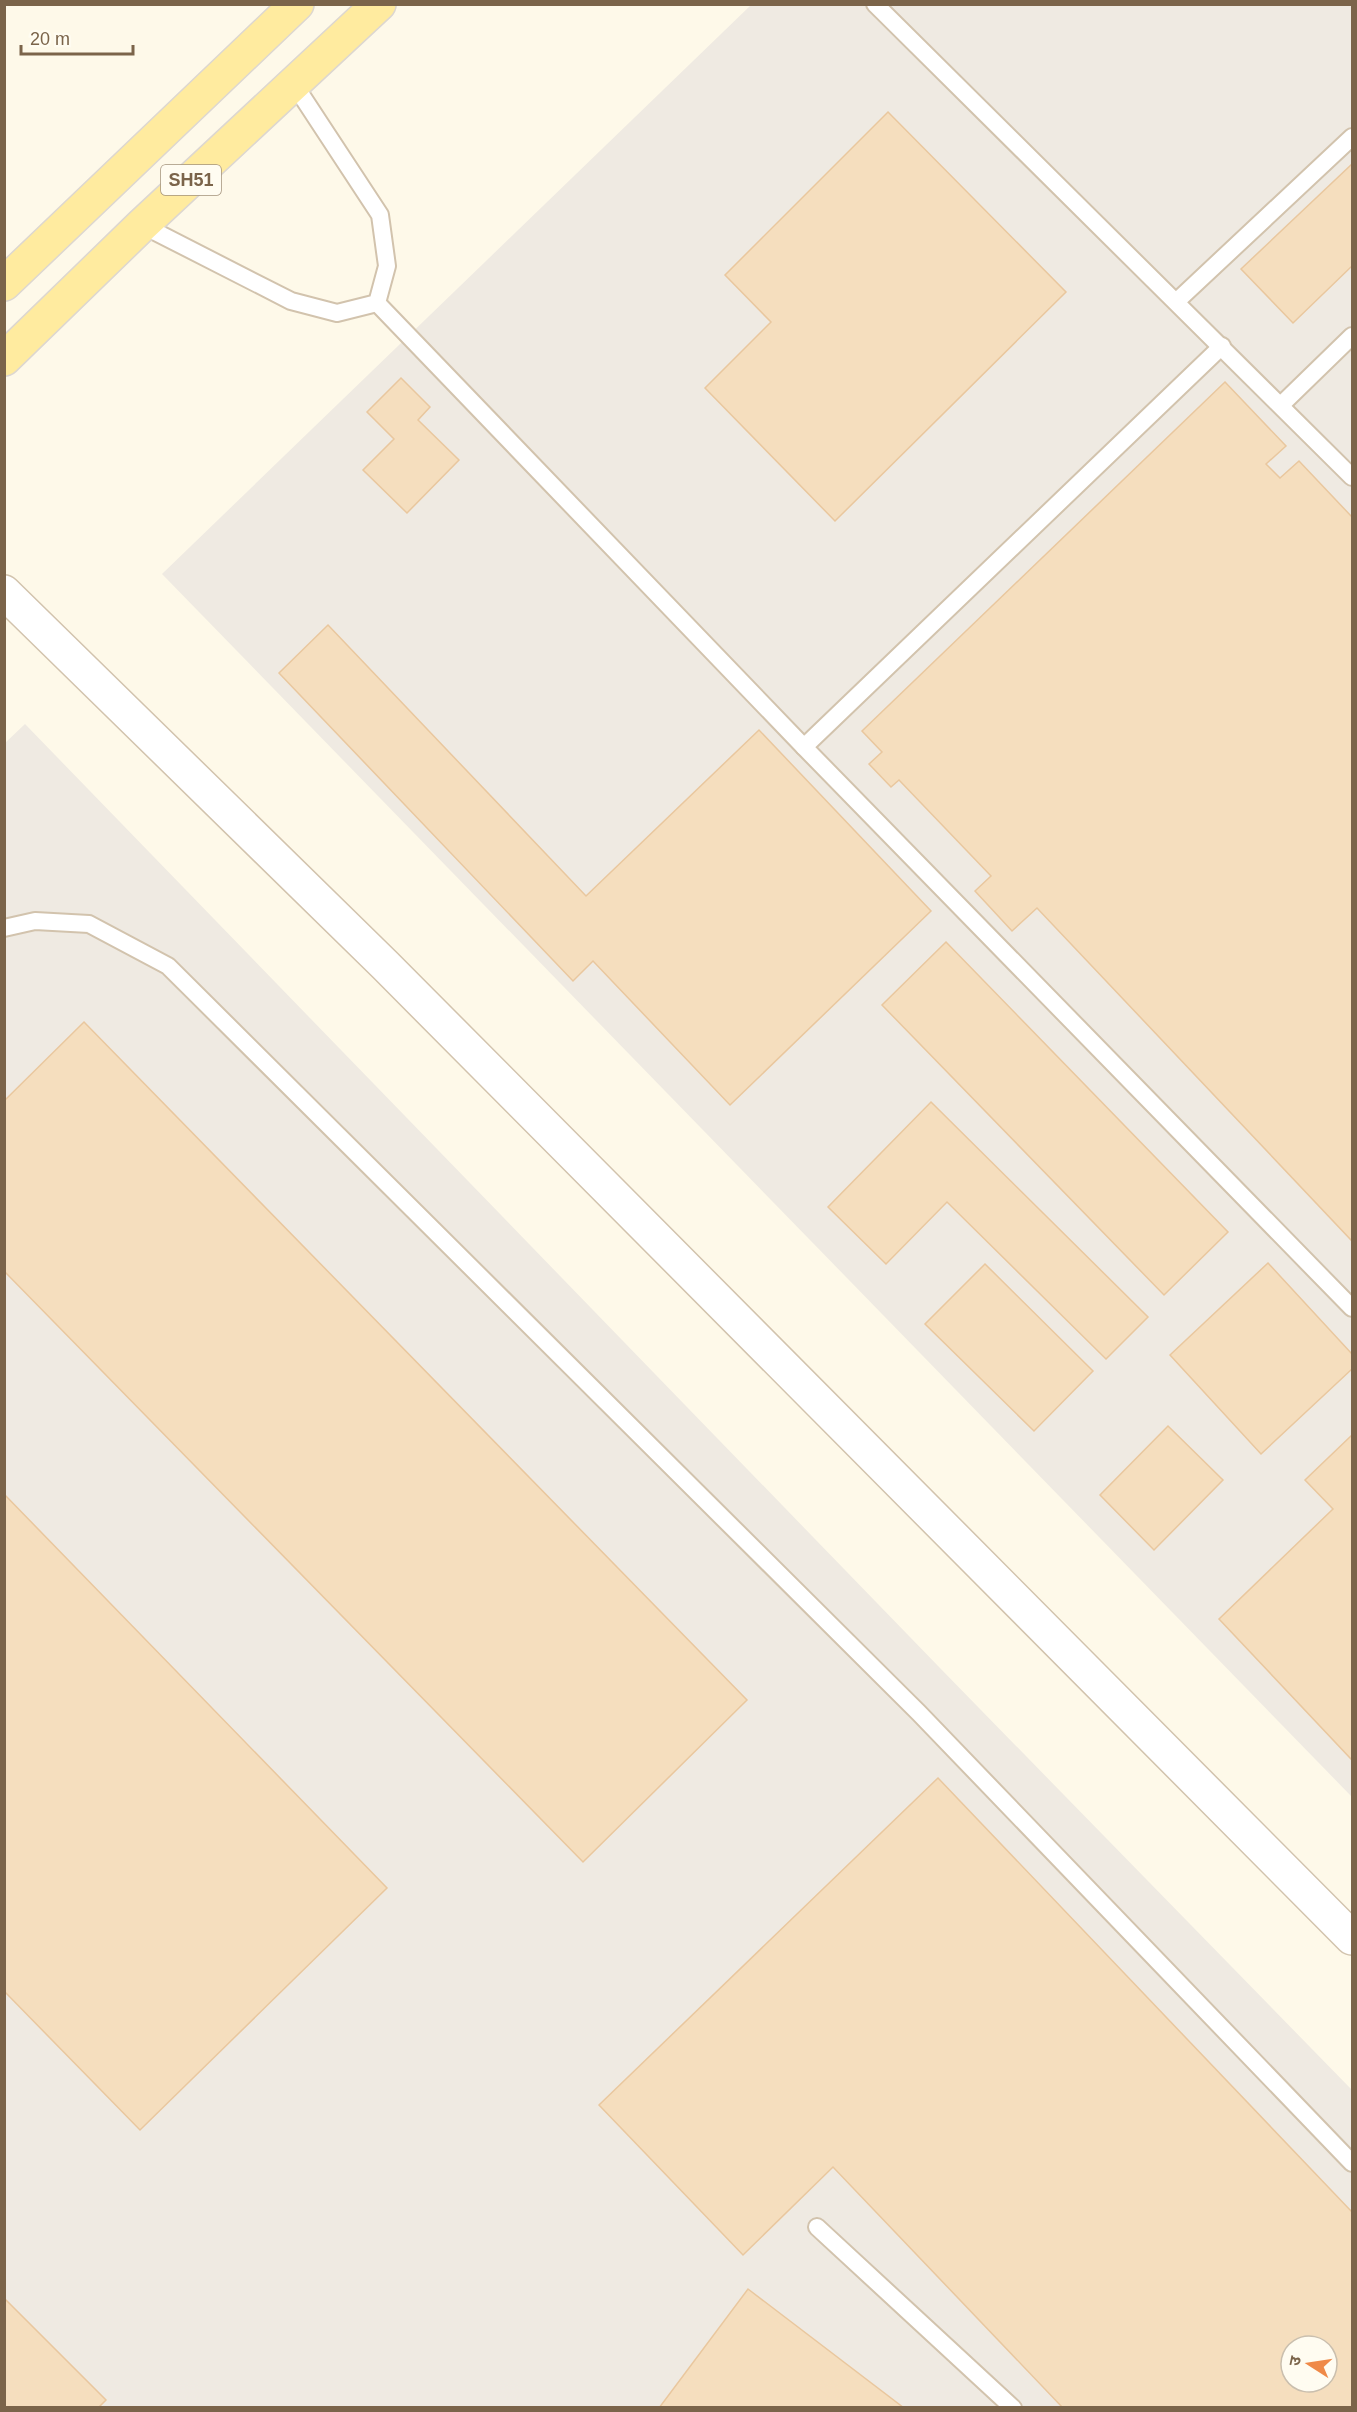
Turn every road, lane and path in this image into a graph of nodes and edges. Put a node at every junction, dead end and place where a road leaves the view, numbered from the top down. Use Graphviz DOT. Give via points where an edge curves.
graph roads {
  1 [pos="297,4"];
  2 [pos="379,4"];
  3 [pos="875,4"];
  4 [pos="294,84"];
  5 [pos="1353,137"];
  6 [pos="142,225"];
  7 [pos="4,284"];
  8 [pos="1177,301"];
  9 [pos="377,303"];
  10 [pos="1353,336"];
  11 [pos="1222,346"];
  12 [pos="4,359"];
  13 [pos="1281,405"];
  14 [pos="1353,477"];
  15 [pos="4,592"];
  16 [pos="804,747"];
  17 [pos="4,928"];
  18 [pos="1353,1308"];
  19 [pos="1353,1938"];
  20 [pos="1353,2163"];
  21 [pos="817,2227"];
  22 [pos="1013,2408"];
  1 -- 7 [label="main road, SH51"];
  2 -- 4 [label="main road, SH51"];
  3 -- 8 [label="lane"];
  4 -- 6 [label="main road, SH51"];
  4 -- 9 [label="lane" via="380,215 387,266"];
  5 -- 8 [label="lane"];
  6 -- 9 [label="lane" via="291,301 337,313"];
  6 -- 12 [label="main road, SH51"];
  8 -- 11 [label="lane"];
  9 -- 16 [label="lane"];
  10 -- 13 [label="lane"];
  11 -- 13 [label="lane"];
  11 -- 16 [label="lane"];
  13 -- 14 [label="lane"];
  15 -- 19 [label="street" via="377,957"];
  16 -- 18 [label="lane"];
  17 -- 20 [label="lane" via="35,921 89,924 168,966 919,1713"];
  21 -- 22 [label="lane"];
}
